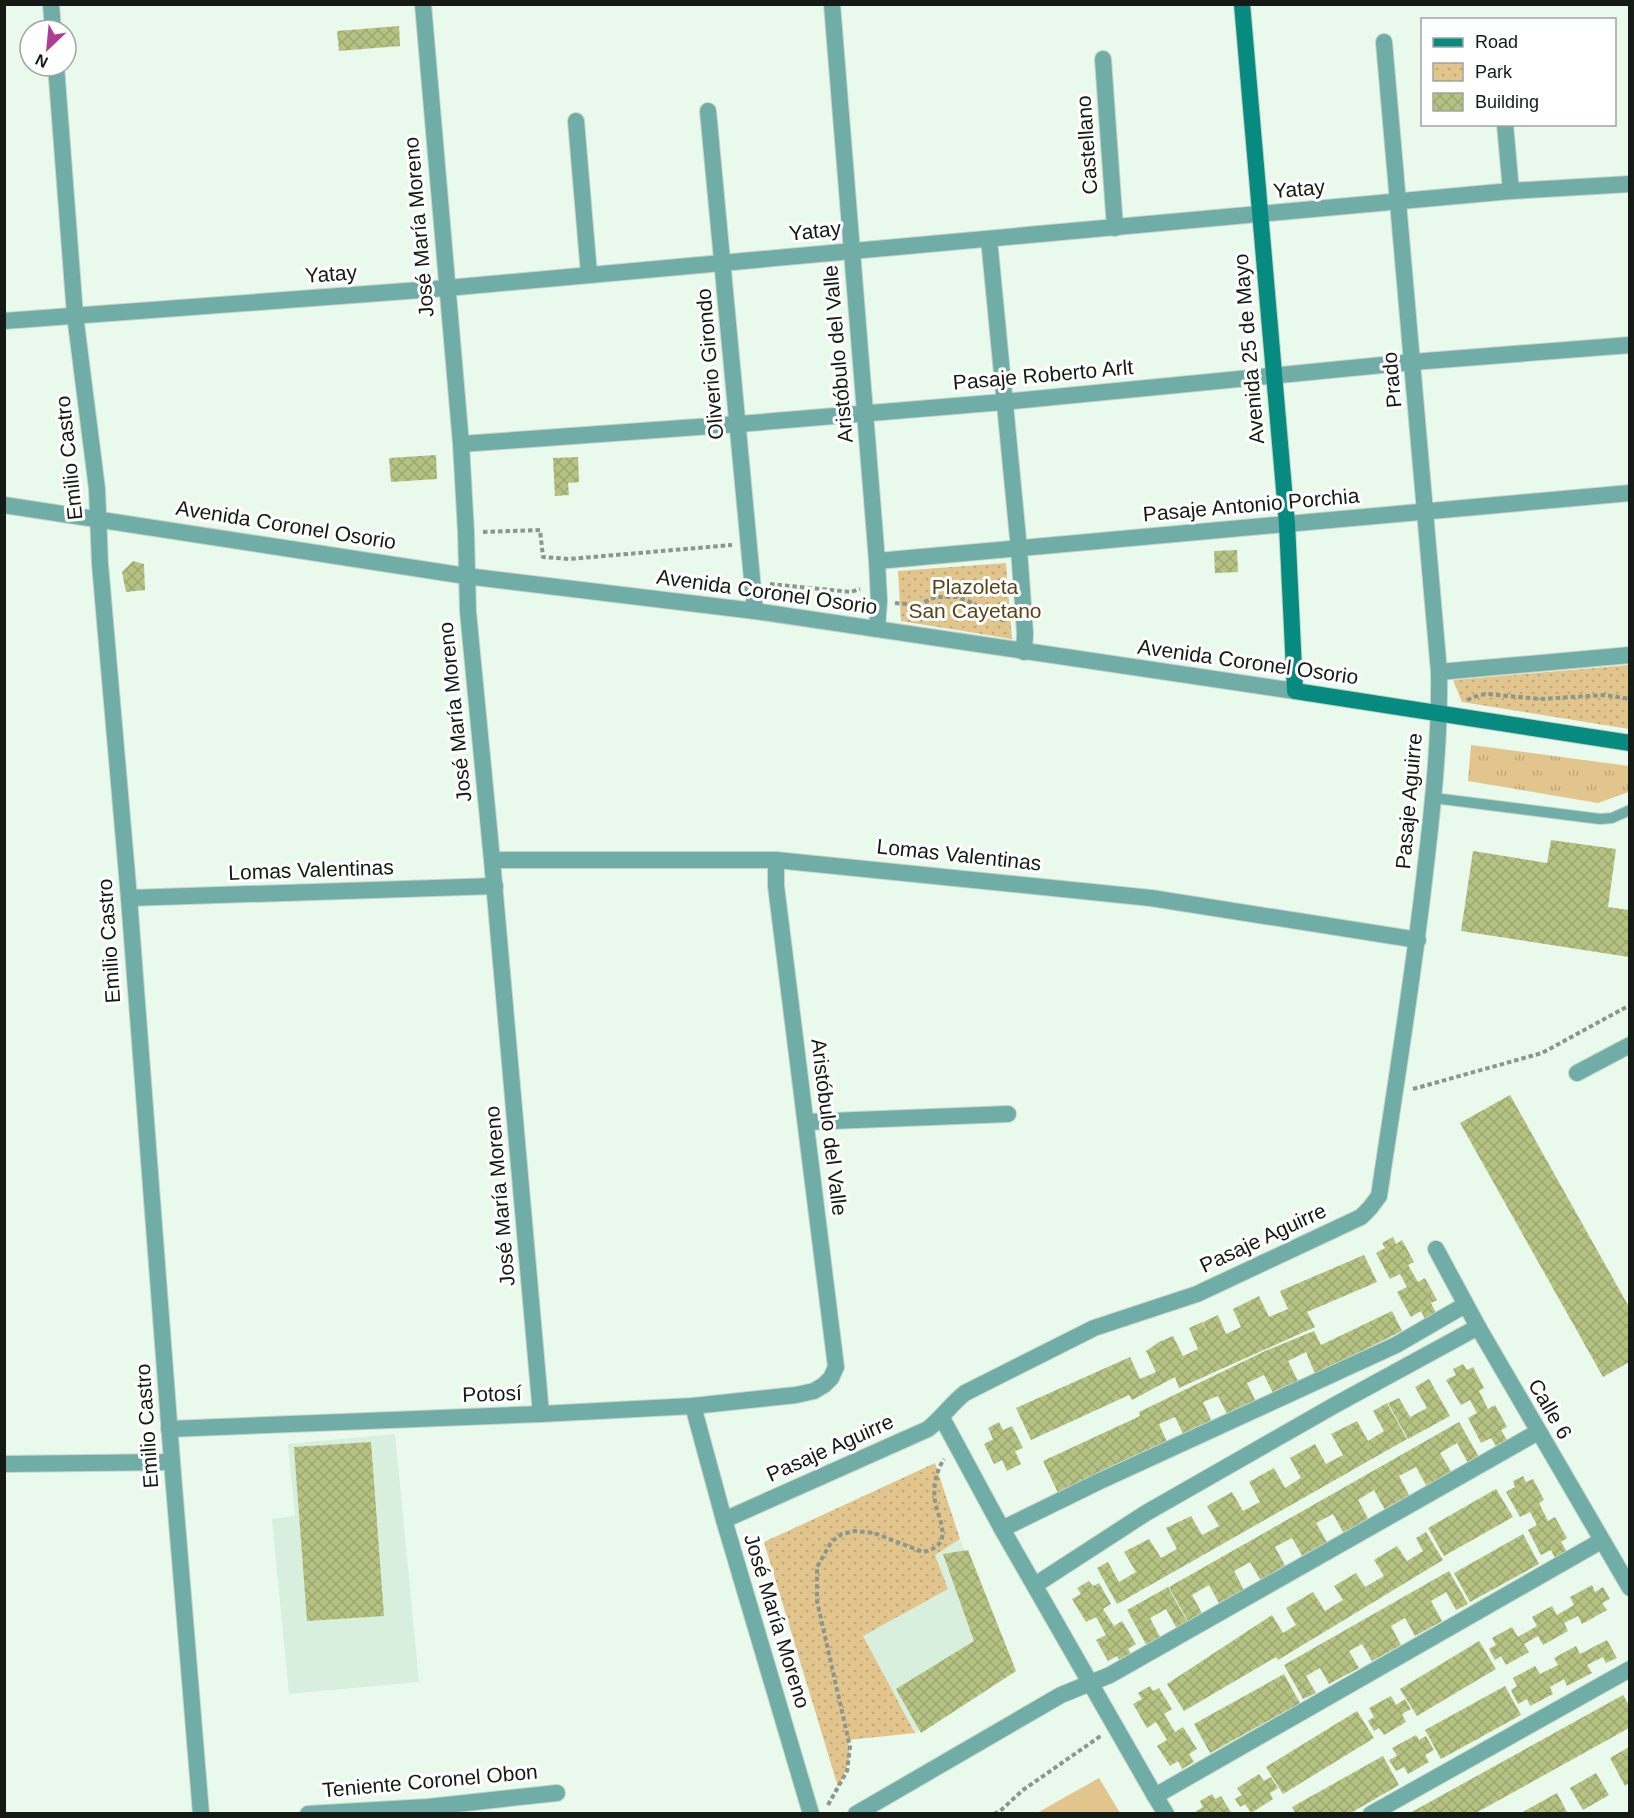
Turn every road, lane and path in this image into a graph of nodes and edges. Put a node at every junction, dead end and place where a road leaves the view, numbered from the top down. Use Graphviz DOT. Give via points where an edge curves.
graph roads {
  1 [pos="423,4"];
  2 [pos="832,4"];
  3 [pos="1242,4"];
  4 [pos="1384,42"];
  5 [pos="1103,59"];
  6 [pos="57,78"];
  7 [pos="708,111"];
  8 [pos="576,121"];
  9 [pos="1505,126"];
  10 [pos="1629,184"];
  11 [pos="1511,191"];
  12 [pos="1399,202"];
  13 [pos="1261,215"];
  14 [pos="1115,228"];
  15 [pos="989,238"];
  16 [pos="852,250"];
  17 [pos="723,263"];
  18 [pos="589,274"];
  19 [pos="447,288"];
  20 [pos="75,315"];
  21 [pos="4,321"];
  22 [pos="1629,345"];
  23 [pos="1413,362"];
  24 [pos="1274,375"];
  25 [pos="1004,402"];
  26 [pos="866,413"];
  27 [pos="739,424"];
  28 [pos="461,444"];
  29 [pos="1629,494"];
  30 [pos="4,505"];
  31 [pos="1425,511"];
  32 [pos="99,518"];
  33 [pos="1287,524"];
  34 [pos="466,532"];
  35 [pos="748,544"];
  36 [pos="1019,549"];
  37 [pos="877,561"];
  38 [pos="466,576"];
  39 [pos="752,582"];
  40 [pos="878,583"];
  41 [pos="879,601"];
  42 [pos="755,611"];
  43 [pos="877,629"];
  44 [pos="1025,633"];
  45 [pos="1024,652"];
  46 [pos="1629,655"];
  47 [pos="1439,672"];
  48 [pos="1296,691"];
  49 [pos="1629,699"];
  50 [pos="1445,714"];
  51 [pos="1629,743"];
  52 [pos="1434,798"];
  53 [pos="1629,810"];
  54 [pos="492,860"];
  55 [pos="776,860"];
  56 [pos="495,886"];
  57 [pos="129,898"];
  58 [pos="1418,940"];
  59 [pos="1629,1005"];
  60 [pos="1629,1046"];
  61 [pos="1577,1073"];
  62 [pos="1394,1094"];
  63 [pos="1008,1114"];
  64 [pos="806,1122"];
  65 [pos="1436,1249"];
  66 [pos="1466,1305"];
  67 [pos="1478,1327"];
  68 [pos="814,1391"];
  69 [pos="693,1406"];
  70 [pos="541,1414"];
  71 [pos="942,1419"];
  72 [pos="170,1429"];
  73 [pos="1538,1432"];
  74 [pos="957,1446"];
  75 [pos="172,1462"];
  76 [pos="4,1464"];
  77 [pos="724,1520"];
  78 [pos="1002,1529"];
  79 [pos="1601,1541"];
  80 [pos="1035,1585"];
  81 [pos="1629,1588"];
  82 [pos="1629,1670"];
  83 [pos="1091,1682"];
  84 [pos="1115,1726"];
  85 [pos="557,1793"];
  86 [pos="1155,1796"];
  87 [pos="201,1814"];
  88 [pos="308,1814"];
  89 [pos="811,1814"];
  90 [pos="823,1814"];
  91 [pos="856,1814"];
  92 [pos="994,1814"];
  93 [pos="1166,1814"];
  94 [pos="1371,1814"];
  1 -- 19 [label="street, José María Moreno"];
  2 -- 16 [label="street, Aristóbulo del Valle"];
  3 -- 13 [label="main road, Avenida 25 de Mayo"];
  4 -- 12 [label="street, Prado"];
  5 -- 14 [label="street, Castellano"];
  6 -- 20 [label="street, Emilio Castro"];
  7 -- 17 [label="street, Oliverio Girondo"];
  8 -- 18 [label="street"];
  9 -- 11 [label="street"];
  10 -- 11 [label="street, Yatay"];
  11 -- 12 [label="street, Yatay"];
  12 -- 13 [label="street, Yatay"];
  12 -- 23 [label="street, Prado"];
  13 -- 14 [label="street, Yatay"];
  13 -- 24 [label="main road, Avenida 25 de Mayo"];
  14 -- 15 [label="street, Yatay"];
  15 -- 16 [label="street, Yatay"];
  15 -- 25 [label="street"];
  16 -- 17 [label="street, Yatay"];
  16 -- 26 [label="street, Aristóbulo del Valle"];
  17 -- 18 [label="street, Yatay"];
  17 -- 27 [label="street, Oliverio Girondo"];
  18 -- 19 [label="street, Yatay"];
  19 -- 20 [label="street, Yatay"];
  19 -- 28 [label="street, José María Moreno"];
  20 -- 21 [label="street, Yatay"];
  20 -- 32 [label="street, Emilio Castro"];
  22 -- 23 [label="street, Pasaje Roberto Arlt"];
  23 -- 24 [label="street, Pasaje Roberto Arlt"];
  23 -- 31 [label="street, Prado"];
  24 -- 25 [label="street, Pasaje Roberto Arlt"];
  24 -- 33 [label="main road, Avenida 25 de Mayo"];
  25 -- 26 [label="street, Pasaje Roberto Arlt"];
  25 -- 36 [label="street"];
  26 -- 27 [label="street, Pasaje Roberto Arlt"];
  26 -- 37 [label="street, Aristóbulo del Valle"];
  27 -- 28 [label="street, Pasaje Roberto Arlt"];
  27 -- 35 [label="street, Oliverio Girondo"];
  28 -- 34 [label="street, José María Moreno"];
  29 -- 31 [label="street, Pasaje Antonio Porchia"];
  30 -- 32 [label="street, Avenida Coronel Osorio"];
  31 -- 33 [label="street, Pasaje Antonio Porchia"];
  31 -- 47 [label="street, Prado"];
  32 -- 38 [label="street, Avenida Coronel Osorio"];
  32 -- 57 [label="street, Emilio Castro"];
  33 -- 36 [label="street, Pasaje Antonio Porchia"];
  33 -- 48 [label="main road, Avenida 25 de Mayo"];
  34 -- 35 [label="path" via="540,530 543,557 569,559"];
  34 -- 38 [label="street, José María Moreno"];
  35 -- 39 [label="street, Oliverio Girondo"];
  36 -- 37 [label="street, Pasaje Antonio Porchia"];
  36 -- 44 [label="street"];
  37 -- 40 [label="street, Aristóbulo del Valle"];
  38 -- 42 [label="street, Avenida Coronel Osorio"];
  38 -- 54 [label="street, José María Moreno"];
  39 -- 40 [label="path" via="852,592"];
  39 -- 42 [label="street, Oliverio Girondo"];
  40 -- 41 [label="street, Aristóbulo del Valle"];
  41 -- 43 [label="street, Aristóbulo del Valle"];
  41 -- 44 [label="path" via="917,605 943,596 957,597"];
  42 -- 43 [label="street, Avenida Coronel Osorio"];
  43 -- 45 [label="street, Avenida Coronel Osorio"];
  44 -- 45 [label="street"];
  45 -- 48 [label="street, Avenida Coronel Osorio"];
  46 -- 47 [label="street"];
  47 -- 50 [label="street, Prado"];
  48 -- 50 [label="main road, Avenida Coronel Osorio"];
  49 -- 50 [label="path" via="1605,695 1540,699 1488,694 1470,698"];
  50 -- 51 [label="main road, Avenida Coronel Osorio"];
  50 -- 52 [label="street, Pasaje Aguirre"];
  52 -- 53 [label="lane" via="1600,819"];
  52 -- 58 [label="street, Pasaje Aguirre"];
  54 -- 55 [label="street, Lomas Valentinas"];
  54 -- 56 [label="street, José María Moreno"];
  55 -- 58 [label="street, Lomas Valentinas" via="1151,898"];
  55 -- 64 [label="street, Aristóbulo del Valle"];
  56 -- 57 [label="street, Lomas Valentinas"];
  56 -- 70 [label="street, José María Moreno"];
  57 -- 72 [label="street, Emilio Castro"];
  58 -- 62 [label="street, Pasaje Aguirre"];
  59 -- 62 [label="path" via="1542,1053"];
  60 -- 61 [label="street"];
  62 -- 71 [label="street, Pasaje Aguirre" via="1379,1196 1361,1217 1197,1294 1094,1328 965,1393"];
  63 -- 64 [label="street"];
  64 -- 68 [label="street, Aristóbulo del Valle" via="836,1367 831,1378"];
  65 -- 66 [label="street, Calle 6"];
  66 -- 67 [label="street, Calle 6"];
  66 -- 78 [label="street" via="1396,1345"];
  67 -- 73 [label="street, Calle 6"];
  67 -- 80 [label="street" via="1146,1513"];
  68 -- 69 [label="street, Potosí"];
  69 -- 70 [label="street, Potosí"];
  69 -- 77 [label="street, José María Moreno"];
  70 -- 72 [label="street, Potosí"];
  71 -- 74 [label="street"];
  71 -- 77 [label="street, Pasaje Aguirre" via="928,1429"];
  72 -- 75 [label="street, Emilio Castro"];
  73 -- 79 [label="street, Calle 6"];
  73 -- 83 [label="street"];
  74 -- 78 [label="street"];
  74 -- 90 [label="path" via="942,1461 936,1476 935,1501 943,1532 937,1546 923,1552 874,1533 855,1531 832,1541 817,1567 817,1601 850,1748 847,1772"];
  75 -- 76 [label="street"];
  75 -- 87 [label="street, Emilio Castro"];
  77 -- 89 [label="street, José María Moreno"];
  78 -- 80 [label="street"];
  79 -- 81 [label="street, Calle 6"];
  79 -- 86 [label="street"];
  80 -- 83 [label="street"];
  82 -- 94 [label="street"];
  83 -- 84 [label="street"];
  83 -- 91 [label="street" via="1061,1695"];
  84 -- 86 [label="street"];
  84 -- 92 [label="path"];
  85 -- 88 [label="street, Teniente Coronel Obon" via="428,1807"];
  86 -- 93 [label="street"];
}
